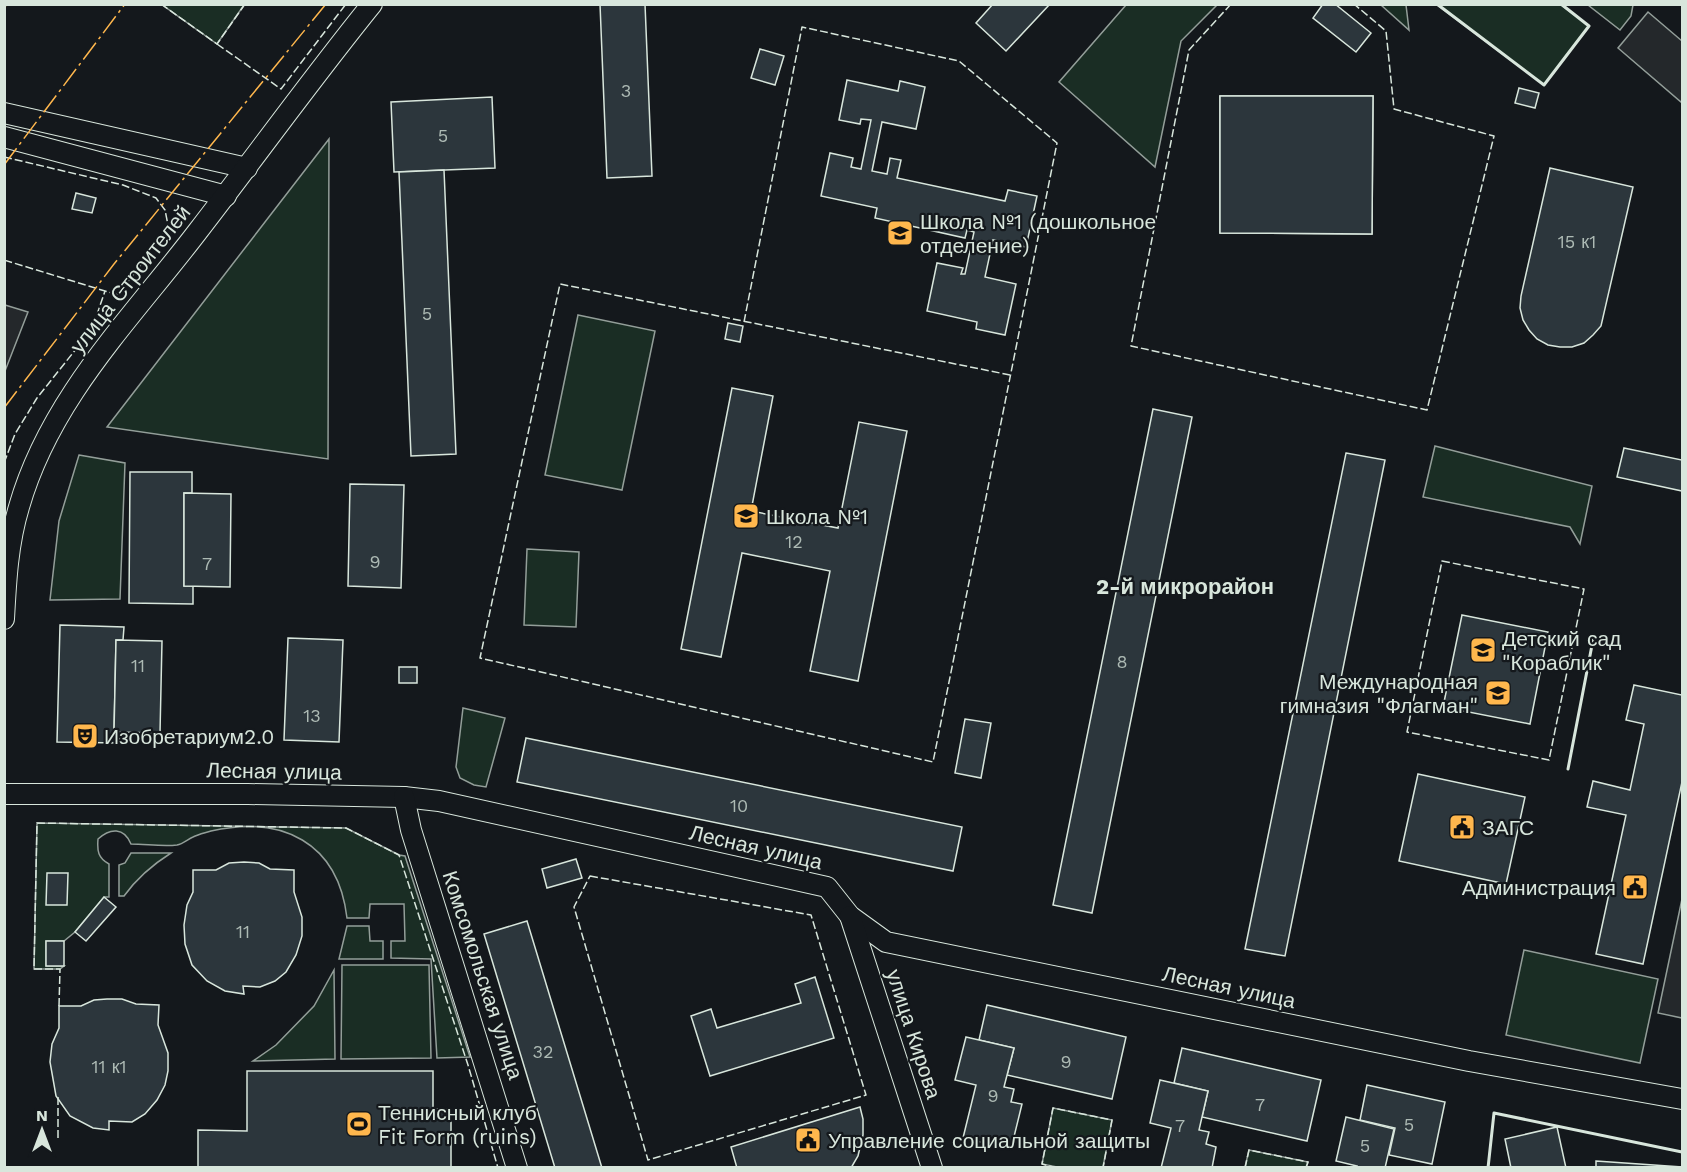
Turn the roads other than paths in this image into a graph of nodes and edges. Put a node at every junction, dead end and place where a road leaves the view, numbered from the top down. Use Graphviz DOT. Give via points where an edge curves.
graph roads {
  1 [pos="372,4"];
  2 [pos="4,113"];
  3 [pos="4,137"];
  4 [pos="247,168"];
  5 [pos="226,196"];
  6 [pos="4,619"];
  7 [pos="4,794"];
  8 [pos="404,797"];
  9 [pos="850,916"];
  10 [pos="1683,1100"];
  11 [pos="517,1167"];
  12 [pos="932,1167"];
  1 -- 4 [label="street, улица Строителей"];
  2 -- 4 [label="street"];
  3 -- 5 [label="street"];
  4 -- 5 [label="street, улица Строителей"];
  5 -- 6 [label="street, улица Строителей" via="78,383 46,439 19,507 7,566"];
  7 -- 8 [label="street, Лесная улица"];
  8 -- 9 [label="street, Лесная улица" via="439,801 827,887"];
  8 -- 11 [label="street, Комсомольская улица"];
  9 -- 10 [label="street, Лесная улица" via="886,942"];
  9 -- 12 [label="street, улица Кирова"];
}
